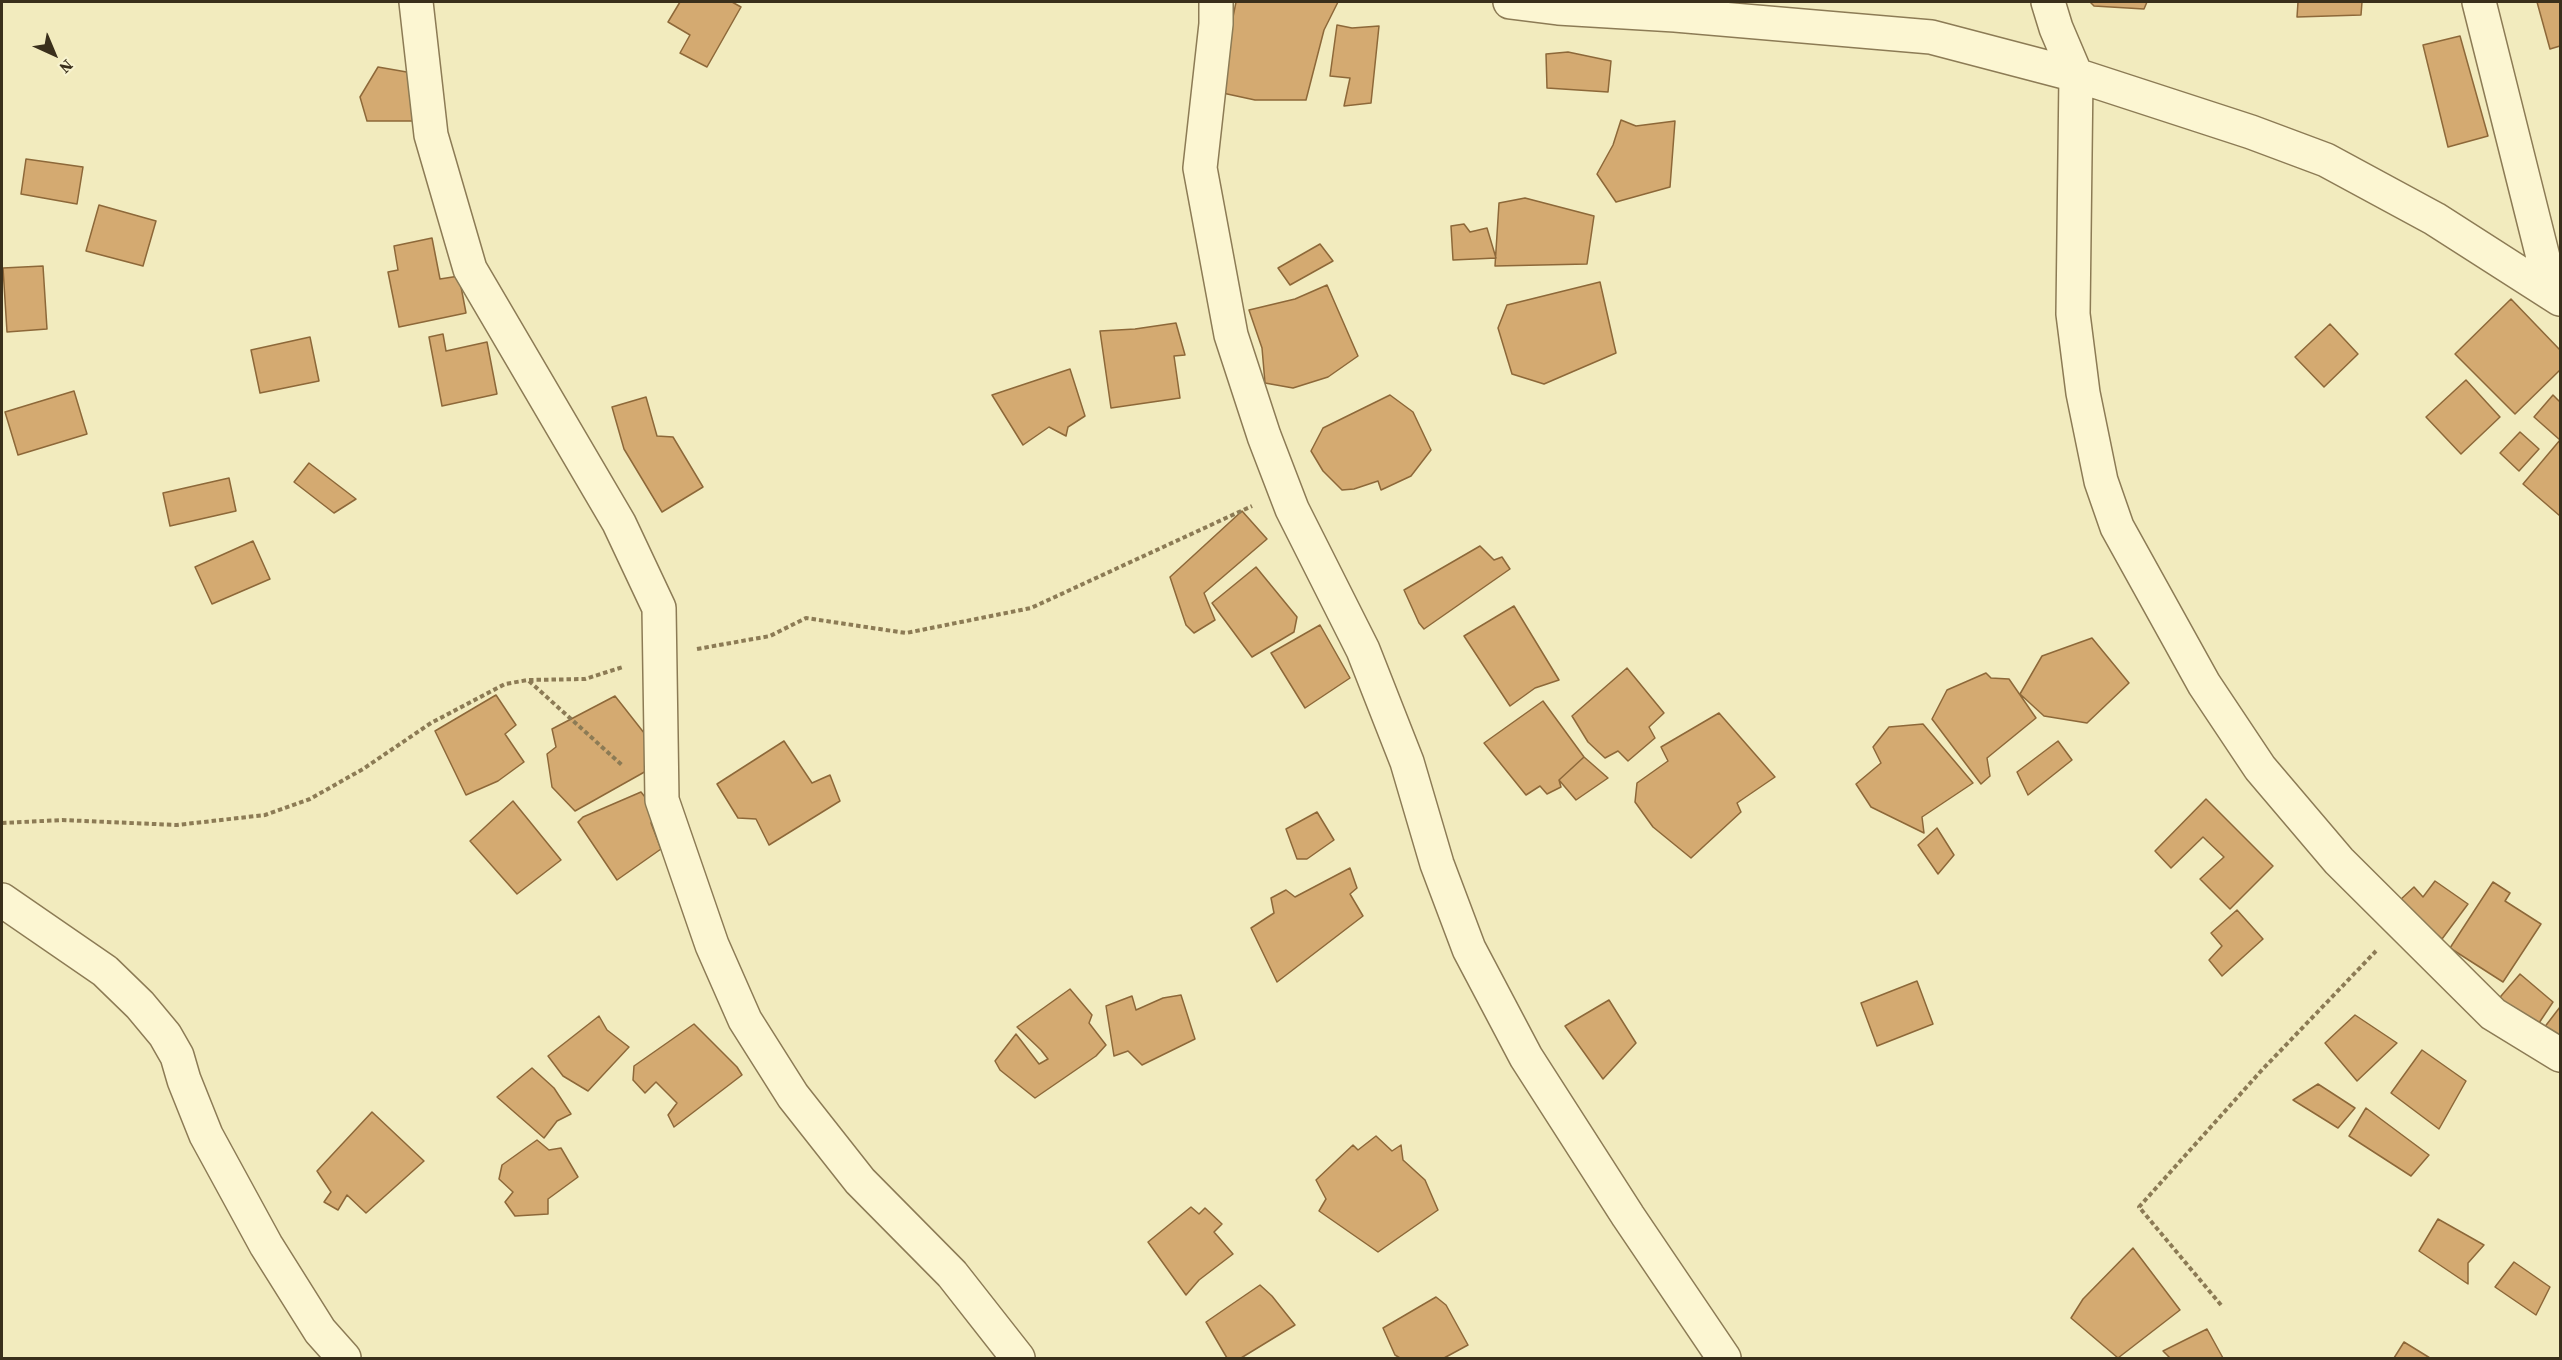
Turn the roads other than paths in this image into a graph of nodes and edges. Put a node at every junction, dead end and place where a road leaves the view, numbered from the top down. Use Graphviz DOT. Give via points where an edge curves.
graph roads {
  1 [pos="416,2"];
  2 [pos="1216,2"];
  3 [pos="1510,2"];
  4 [pos="2048,2"];
  5 [pos="2479,2"];
  6 [pos="2076,75"];
  7 [pos="2556,296"];
  8 [pos="2,900"];
  9 [pos="2560,1055"];
  10 [pos="344,1359"];
  11 [pos="1018,1359"];
  12 [pos="1724,1359"];
  1 -- 11 [label="street" via="431,135 470,269 619,523 659,608 662,800 712,945 740,1009 793,1096 860,1181 952,1274"];
  2 -- 12 [label="street" via="1200,168 1231,335 1264,436 1292,509 1363,650 1407,762 1437,864 1469,949 1526,1057"];
  3 -- 6 [label="street" via="1931,37"];
  4 -- 6 [label="street"];
  5 -- 7 [label="street"];
  6 -- 7 [label="street" via="2326,160 2435,219"];
  6 -- 9 [label="street" via="2073,314 2083,393 2101,481 2117,527 2204,684 2260,768 2339,861 2493,1014"];
  8 -- 10 [label="street" via="105,971 165,1035 177,1056 206,1135 266,1245 320,1331"];
}
